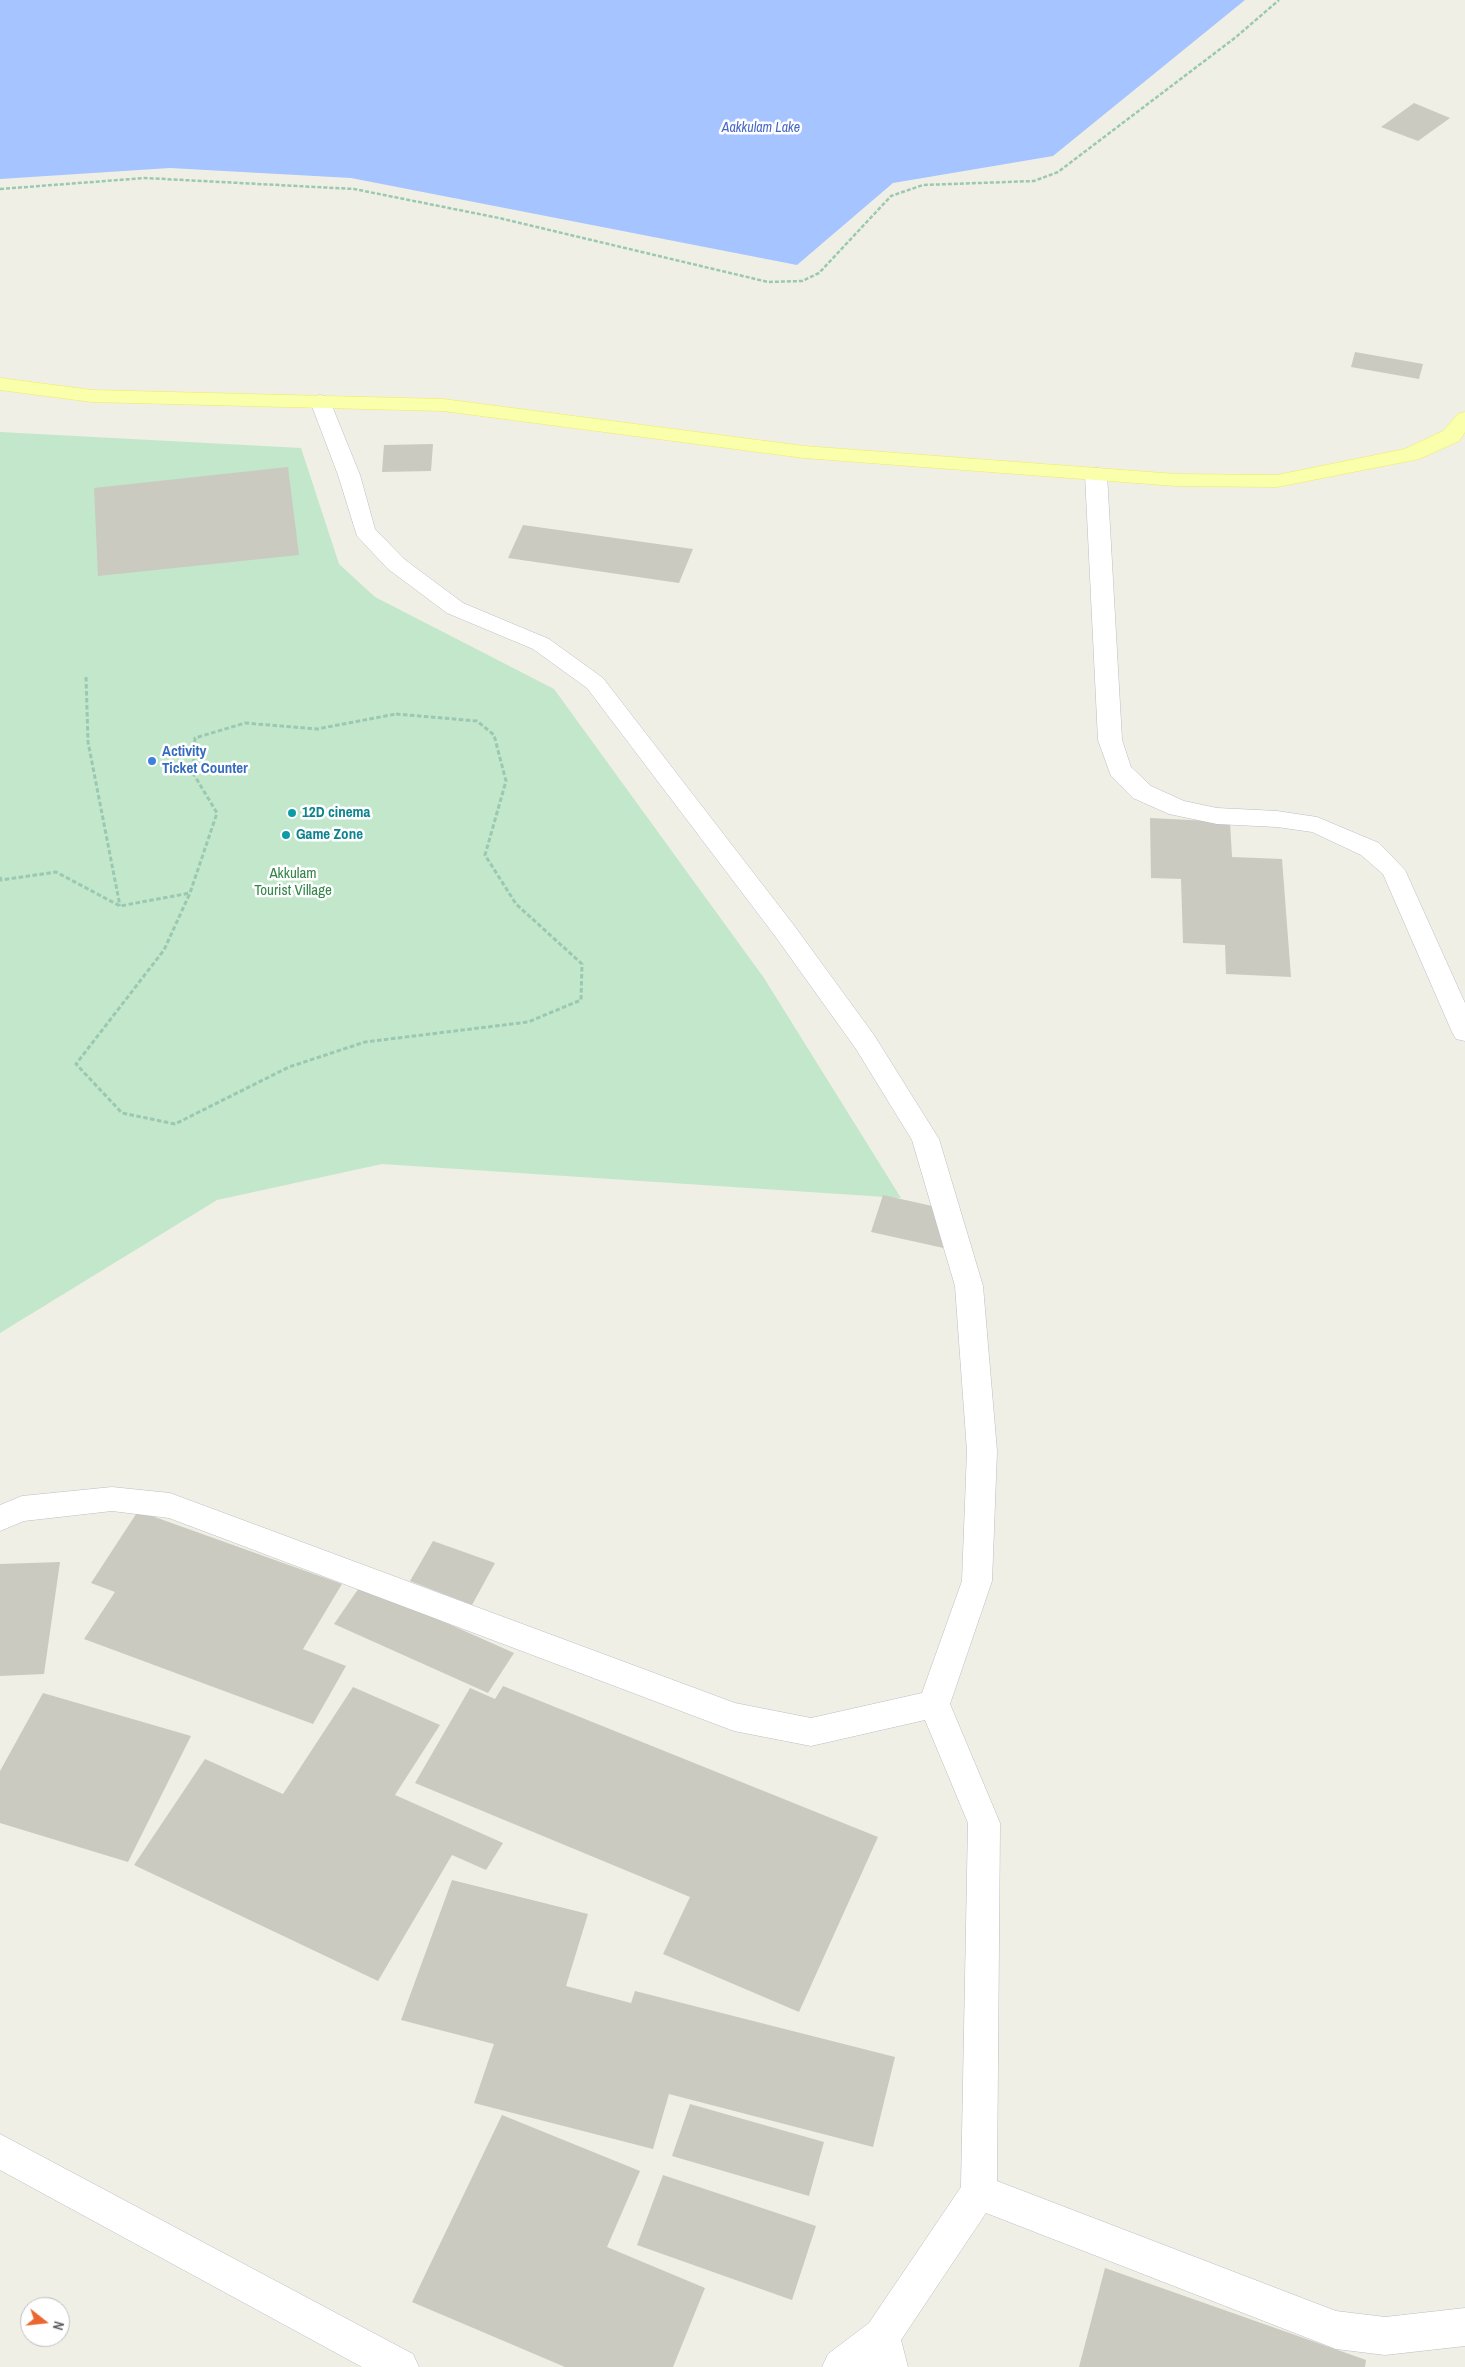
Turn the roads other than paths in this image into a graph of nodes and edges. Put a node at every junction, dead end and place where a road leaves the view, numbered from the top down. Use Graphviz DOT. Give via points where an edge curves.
graph roads {
  1 [pos="0,384"];
  2 [pos="320,402"];
  3 [pos="1465,418"];
  4 [pos="1096,474"];
  5 [pos="1465,1032"];
  6 [pos="0,1518"];
  7 [pos="934,1704"];
  8 [pos="0,2151"];
  9 [pos="978,2192"];
  10 [pos="1465,2327"];
  11 [pos="886,2352"];
  12 [pos="400,2367"];
  13 [pos="841,2367"];
  1 -- 2 [label="main road" via="92,396"];
  2 -- 4 [label="main road" via="443,405 804,452"];
  2 -- 7 [label="lane" via="349,475 364,531 396,564 455,608 540,644 595,683 866,1042 925,1139 969,1286 982,1451 977,1581"];
  3 -- 4 [label="main road" via="1451,436 1411,454 1277,481 1176,480"];
  4 -- 5 [label="lane" via="1110,740 1120,770 1142,792 1178,808 1218,816 1317,825 1370,849 1393,870"];
  6 -- 7 [label="lane" via="22,1509 112,1499 170,1506 734,1718 812,1732"];
  7 -- 9 [label="lane" via="984,1823"];
  8 -- 12 [label="lane"];
  9 -- 10 [label="lane" via="1336,2330 1385,2336"];
  9 -- 11 [label="lane"];
  11 -- 13 [label="lane"];
}
